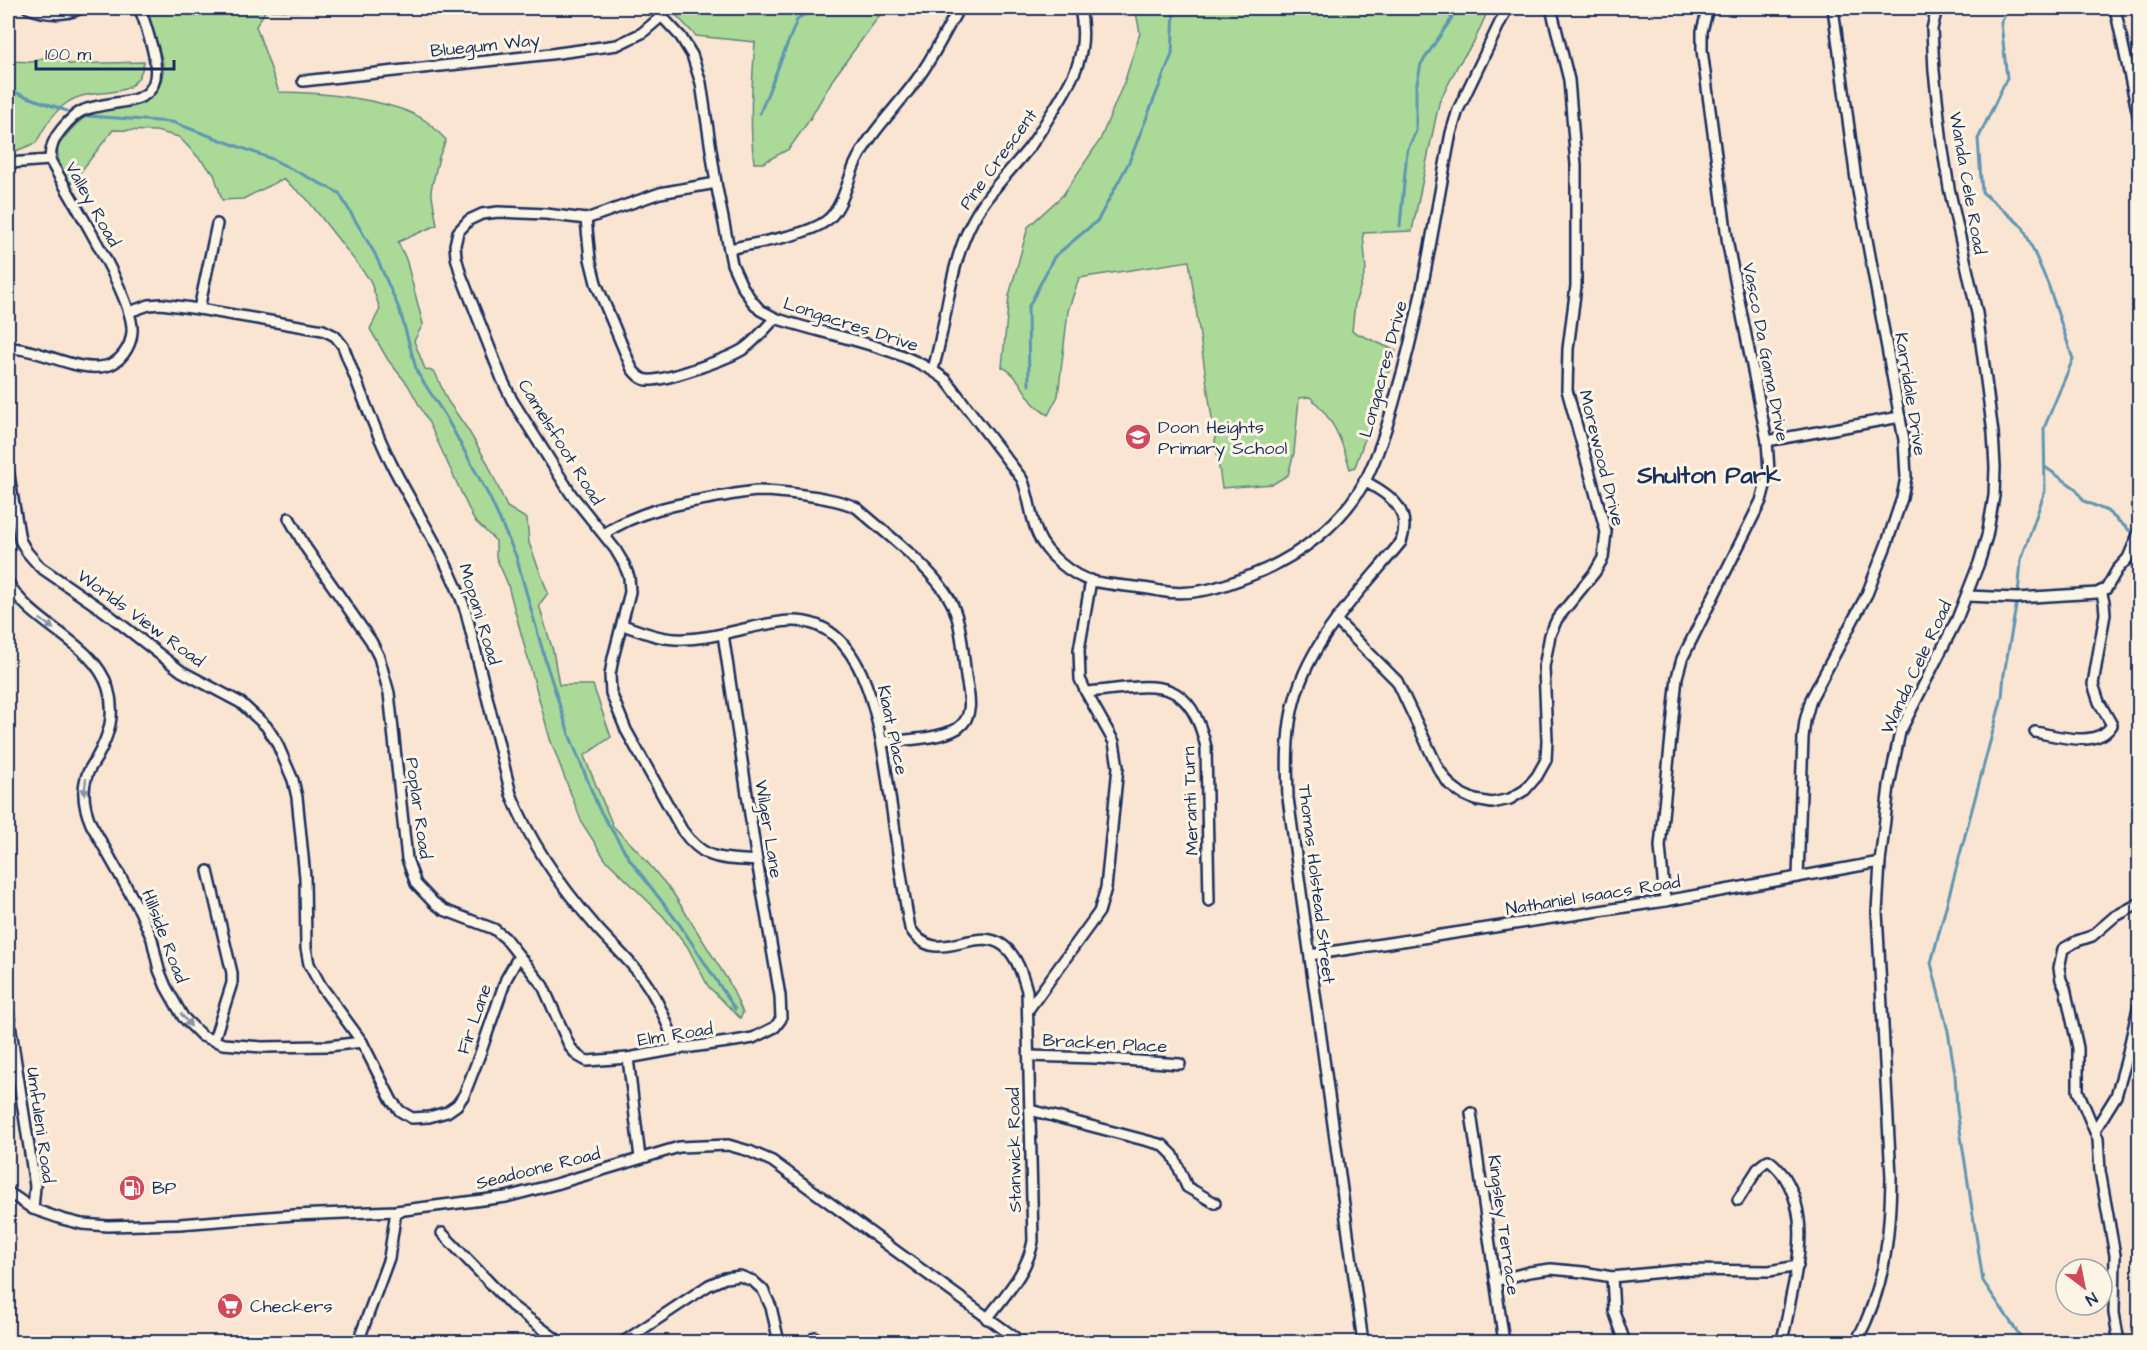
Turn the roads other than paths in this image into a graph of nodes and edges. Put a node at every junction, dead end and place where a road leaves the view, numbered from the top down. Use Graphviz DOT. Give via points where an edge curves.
graph roads {
  1 [pos="28,8"];
  2 [pos="82,8"];
  3 [pos="138,8"];
  4 [pos="654,8"];
  5 [pos="959,8"];
  6 [pos="1080,8"];
  7 [pos="1507,8"];
  8 [pos="1551,8"];
  9 [pos="1708,8"];
  10 [pos="1833,8"];
  11 [pos="1937,8"];
  12 [pos="2115,8"];
  13 [pos="662,16"];
  14 [pos="303,81"];
  15 [pos="2139,124"];
  16 [pos="50,159"];
  17 [pos="8,163"];
  18 [pos="716,183"];
  19 [pos="586,219"];
  20 [pos="217,224"];
  21 [pos="729,249"];
  22 [pos="199,309"];
  23 [pos="129,312"];
  24 [pos="775,318"];
  25 [pos="8,348"];
  26 [pos="933,369"];
  27 [pos="1900,417"];
  28 [pos="1767,441"];
  29 [pos="8,470"];
  30 [pos="1365,481"];
  31 [pos="289,518"];
  32 [pos="2139,530"];
  33 [pos="604,534"];
  34 [pos="1090,580"];
  35 [pos="8,582"];
  36 [pos="2101,591"];
  37 [pos="1968,596"];
  38 [pos="1336,620"];
  39 [pos="623,625"];
  40 [pos="723,634"];
  41 [pos="1086,692"];
  42 [pos="2035,732"];
  43 [pos="882,742"];
  44 [pos="757,861"];
  45 [pos="1880,862"];
  46 [pos="208,871"];
  47 [pos="1798,876"];
  48 [pos="1209,901"];
  49 [pos="1665,901"];
  50 [pos="2139,903"];
  51 [pos="519,956"];
  52 [pos="1310,956"];
  53 [pos="1019,968"];
  54 [pos="2138,1008"];
  55 [pos="1028,1010"];
  56 [pos="8,1011"];
  57 [pos="775,1027"];
  58 [pos="214,1040"];
  59 [pos="362,1042"];
  60 [pos="677,1049"];
  61 [pos="578,1056"];
  62 [pos="1029,1056"];
  63 [pos="627,1058"];
  64 [pos="1180,1064"];
  65 [pos="1030,1110"];
  66 [pos="1471,1113"];
  67 [pos="2096,1130"];
  68 [pos="640,1158"];
  69 [pos="8,1192"];
  70 [pos="1738,1200"];
  71 [pos="1215,1203"];
  72 [pos="33,1209"];
  73 [pos="396,1211"];
  74 [pos="442,1233"];
  75 [pos="1798,1266"];
  76 [pos="1612,1277"];
  77 [pos="1495,1281"];
  78 [pos="987,1319"];
  79 [pos="358,1342"];
  80 [pos="561,1342"];
  81 [pos="623,1342"];
  82 [pos="779,1342"];
  83 [pos="1021,1342"];
  84 [pos="1363,1342"];
  85 [pos="1504,1342"];
  86 [pos="1625,1342"];
  87 [pos="1781,1342"];
  88 [pos="1856,1342"];
  89 [pos="2119,1342"];
  1 -- 2 [label="street" via="52,15"];
  3 -- 16 [label="street, Valley Road" via="156,64 152,86 138,99 80,112 58,133"];
  4 -- 13 [label="street, Longacres Drive"];
  5 -- 21 [label="street" via="921,74 864,147 829,219 804,231"];
  6 -- 26 [label="street, Pine Crescent" via="1084,41 1076,73 1030,146 983,203 968,230 956,262"];
  7 -- 30 [label="street, Longacres Drive" via="1458,110 1451,133 1405,366"];
  8 -- 38 [label="street, Morewood Drive" via="1569,80 1576,165 1575,286 1567,390 1606,532 1603,558 1550,634 1544,667 1546,760 1537,776 1510,799 1492,803 1475,800 1449,784 1397,681"];
  9 -- 28 [label="street, Vasco Da Gama Drive" via="1702,50 1727,234"];
  10 -- 27 [label="street, Karridale Drive" via="1856,180"];
  11 -- 37 [label="street, Wanda Cele Road" via="1932,29 1942,144 1977,313 1995,467 1987,536"];
  12 -- 15 [label="street"];
  13 -- 14 [label="street, Bluegum Way" via="642,33 617,45"];
  13 -- 18 [label="street, Longacres Drive" via="692,55 701,83"];
  16 -- 17 [label="street"];
  16 -- 23 [label="street, Valley Road"];
  18 -- 19 [label="street, Camelsfoot Road" via="660,193"];
  18 -- 21 [label="street, Longacres Drive"];
  19 -- 24 [label="street" via="596,283 638,376 654,379 731,357 746,348"];
  19 -- 33 [label="street, Camelsfoot Road" via="546,214 482,214 458,232 455,245 460,275 512,400 571,494"];
  20 -- 22 [label="street"];
  21 -- 24 [label="street, Longacres Drive" via="747,294 760,310"];
  22 -- 23 [label="street, Mopani Road" via="148,305"];
  22 -- 60 [label="street, Mopani Road" via="323,330 343,346 385,450 458,587 519,814 579,907 645,980 663,1011"];
  23 -- 25 [label="street, Valley Road" via="129,346 115,363 106,366 79,366 34,351"];
  24 -- 26 [label="street, Longacres Drive" via="883,349"];
  26 -- 34 [label="street, Longacres Drive" via="957,393 1022,478 1045,546 1070,570"];
  27 -- 28 [label="street"];
  27 -- 47 [label="street, Karridale Drive" via="1906,459 1902,498 1867,594 1811,699 1805,721"];
  28 -- 49 [label="street, Vasco Da Gama Drive" via="1769,471 1761,501 1682,659 1677,677 1660,846"];
  29 -- 59 [label="street, Worlds View Road" via="20,540 40,567 104,610 181,671 241,703 276,741 297,797 309,964"];
  30 -- 34 [label="street, Longacres Drive" via="1315,540 1275,566 1210,591 1164,592"];
  30 -- 38 [label="street, Thomas Holstead Street" via="1399,506 1406,529 1401,542"];
  31 -- 51 [label="street, Poplar Road" via="379,657 389,693 407,859 416,884 444,910 494,929"];
  32 -- 36 [label="street" via="2128,558"];
  33 -- 39 [label="street, Camelsfoot Road" via="628,577 630,592"];
  33 -- 43 [label="street" via="652,511 757,491 829,499 857,508 947,594 956,616 969,694 969,714 951,731"];
  34 -- 41 [label="street" via="1079,650 1079,669"];
  35 -- 58 [label="street, Hillside Road, one-way" via="29,609 86,653 100,670 108,688 111,728 87,773 85,810 140,911 159,970 176,1006 193,1029"];
  36 -- 37 [label="street" via="2017,598"];
  36 -- 42 [label="street" via="2104,614 2093,684 2112,725 2085,739"];
  37 -- 45 [label="street, Wanda Cele Road" via="1900,732"];
  38 -- 52 [label="street, Thomas Holstead Street" via="1307,664 1292,711 1289,740 1288,798"];
  39 -- 40 [label="street, Kiaat Place" via="677,640"];
  39 -- 44 [label="street, Camelsfoot Road" via="611,667 611,693 626,730 682,830 705,854"];
  40 -- 43 [label="street, Kiaat Place" via="789,621 811,621 826,629 855,660 865,680"];
  40 -- 44 [label="street, Wilger Lane"];
  41 -- 48 [label="street, Meranti Turn" via="1156,687 1174,691 1195,711 1206,747"];
  41 -- 55 [label="street" via="1113,742 1118,767 1103,902"];
  43 -- 53 [label="street, Kiaat Place" via="910,928 916,938 935,947 994,940 1011,953"];
  44 -- 57 [label="street, Wilger Lane" via="782,1010"];
  45 -- 47 [label="street, Nathaniel Isaacs Road"];
  45 -- 88 [label="street, Wanda Cele Road" via="1877,912 1890,1211 1881,1283"];
  46 -- 58 [label="street" via="232,974"];
  47 -- 49 [label="street, Nathaniel Isaacs Road"];
  49 -- 52 [label="street, Nathaniel Isaacs Road"];
  50 -- 67 [label="street" via="2092,936 2068,945 2059,960 2078,1048 2078,1091"];
  51 -- 59 [label="street, Fir Lane" via="506,979 464,1095 447,1112 412,1118 400,1112"];
  51 -- 61 [label="street, Poplar Road" via="543,987 570,1047"];
  52 -- 84 [label="street, Thomas Holstead Street"];
  53 -- 55 [label="street, Stanwick Road" via="1027,991"];
  54 -- 67 [label="street" via="2115,1096"];
  55 -- 62 [label="street, Stanwick Road"];
  56 -- 72 [label="street, Umfuleni Road" via="35,1186"];
  57 -- 60 [label="street, Elm Road" via="753,1038"];
  58 -- 59 [label="street, Hillside Road" via="240,1047"];
  60 -- 63 [label="street, Elm Road"];
  61 -- 63 [label="street, Elm Road" via="587,1061"];
  62 -- 64 [label="street, Bracken Place"];
  62 -- 65 [label="street, Stanwick Road"];
  63 -- 68 [label="street"];
  65 -- 71 [label="street" via="1163,1145 1173,1155 1187,1187"];
  65 -- 78 [label="street, Stanwick Road" via="1030,1255"];
  66 -- 77 [label="street, Kingsley Terrace"];
  67 -- 89 [label="street" via="2115,1255 2114,1313"];
  68 -- 73 [label="street, Seadoone Road" via="507,1197"];
  68 -- 78 [label="street, Seadoone Road" via="679,1147 728,1145 749,1150 772,1161"];
  69 -- 72 [label="street, Seadoone Road"];
  70 -- 75 [label="street" via="1763,1162 1768,1160 1778,1168 1799,1214"];
  72 -- 73 [label="street, Seadoone Road" via="62,1219 108,1226"];
  73 -- 79 [label="street" via="389,1258"];
  74 -- 80 [label="street" via="512,1306"];
  75 -- 76 [label="street" via="1769,1271 1683,1270"];
  75 -- 87 [label="street"];
  76 -- 77 [label="street" via="1551,1269"];
  76 -- 86 [label="street" via="1614,1311"];
  77 -- 85 [label="street, Kingsley Terrace"];
  78 -- 83 [label="street, Seadoone Road"];
  81 -- 82 [label="street" via="709,1285 740,1276 763,1290"];
}
